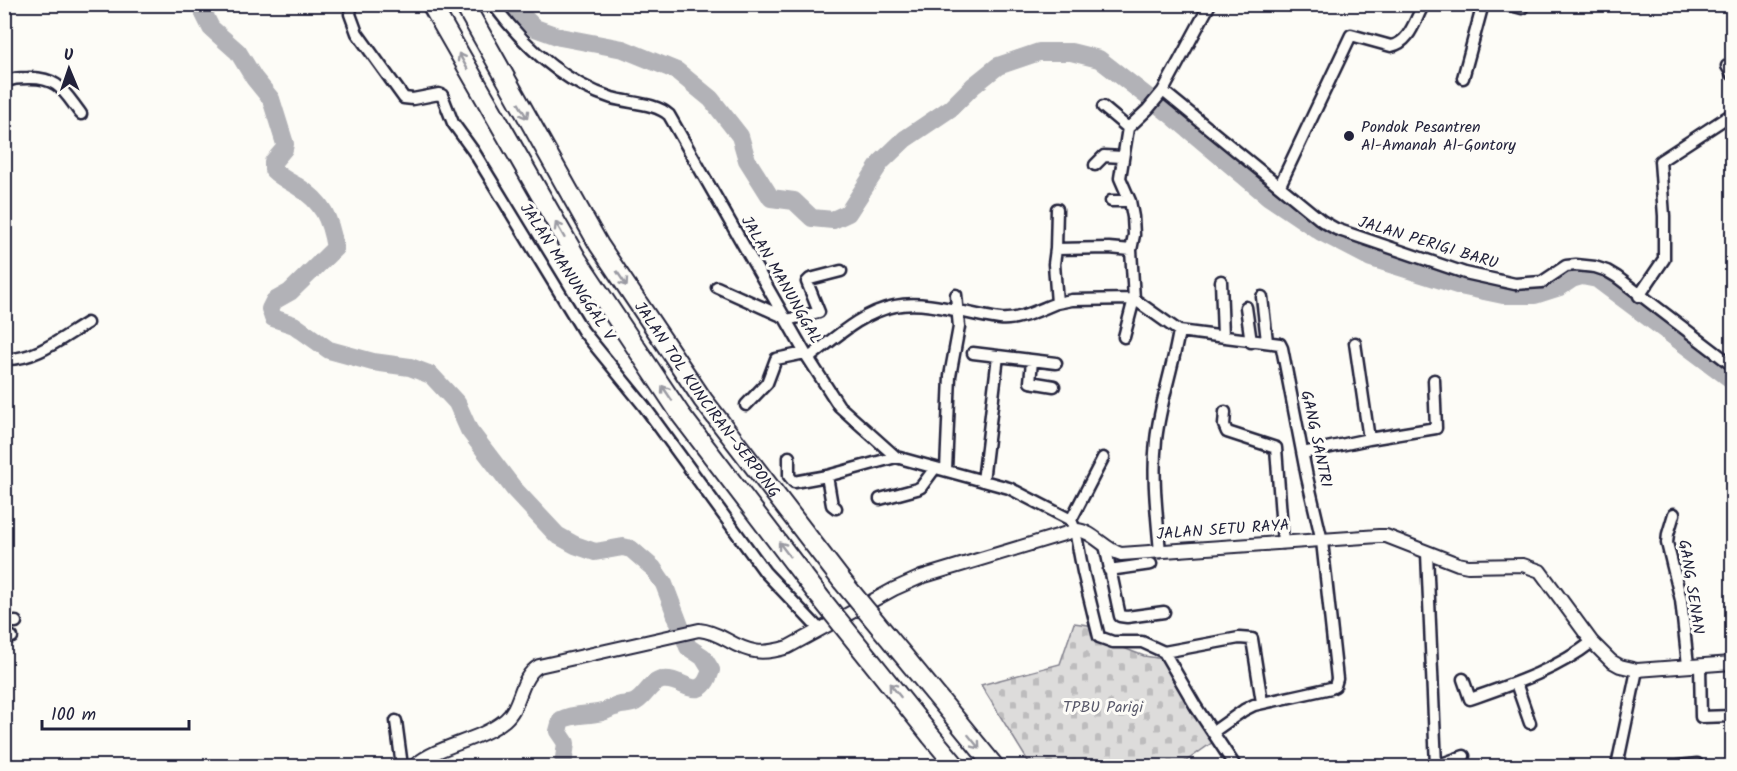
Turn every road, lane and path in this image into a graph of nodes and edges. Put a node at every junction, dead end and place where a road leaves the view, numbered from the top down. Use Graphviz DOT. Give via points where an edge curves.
graph roads {
  1 [pos="352,4"];
  2 [pos="431,4"];
  3 [pos="464,4"];
  4 [pos="493,4"];
  5 [pos="1210,4"];
  6 [pos="1424,4"];
  7 [pos="1483,4"];
  8 [pos="1507,4"];
  9 [pos="1522,8"];
  10 [pos="1463,78"];
  11 [pos="4,83"];
  12 [pos="1160,95"];
  13 [pos="1103,107"];
  14 [pos="81,114"];
  15 [pos="1732,114"];
  16 [pos="1128,128"];
  17 [pos="1123,157"];
  18 [pos="1095,165"];
  19 [pos="1280,185"];
  20 [pos="1111,201"];
  21 [pos="1130,201"];
  22 [pos="1057,209"];
  23 [pos="1056,249"];
  24 [pos="1131,250"];
  25 [pos="841,271"];
  26 [pos="1221,281"];
  27 [pos="717,287"];
  28 [pos="956,295"];
  29 [pos="1639,296"];
  30 [pos="1262,297"];
  31 [pos="1134,299"];
  32 [pos="1057,303"];
  33 [pos="1246,307"];
  34 [pos="958,309"];
  35 [pos="787,319"];
  36 [pos="87,323"];
  37 [pos="1179,331"];
  38 [pos="1223,336"];
  39 [pos="1124,337"];
  40 [pos="1267,341"];
  41 [pos="1251,342"];
  42 [pos="1355,343"];
  43 [pos="973,353"];
  44 [pos="807,356"];
  45 [pos="998,356"];
  46 [pos="4,359"];
  47 [pos="1032,361"];
  48 [pos="1056,363"];
  49 [pos="1732,365"];
  50 [pos="1434,380"];
  51 [pos="1054,386"];
  52 [pos="746,405"];
  53 [pos="1225,412"];
  54 [pos="1370,439"];
  55 [pos="1303,453"];
  56 [pos="789,457"];
  57 [pos="896,457"];
  58 [pos="1103,458"];
  59 [pos="940,469"];
  60 [pos="827,476"];
  61 [pos="983,481"];
  62 [pos="880,499"];
  63 [pos="836,508"];
  64 [pos="1674,514"];
  65 [pos="1073,525"];
  66 [pos="1322,541"];
  67 [pos="1283,543"];
  68 [pos="1104,545"];
  69 [pos="1160,552"];
  70 [pos="1427,553"];
  71 [pos="1151,564"];
  72 [pos="1109,570"];
  73 [pos="1164,612"];
  74 [pos="819,629"];
  75 [pos="1592,642"];
  76 [pos="1164,652"];
  77 [pos="1732,663"];
  78 [pos="1694,665"];
  79 [pos="1637,670"];
  80 [pos="1463,679"];
  81 [pos="1516,683"];
  82 [pos="1262,702"];
  83 [pos="1732,716"];
  84 [pos="396,721"];
  85 [pos="1530,723"];
  86 [pos="1213,732"];
  87 [pos="1464,756"];
  88 [pos="402,766"];
  89 [pos="414,766"];
  90 [pos="956,766"];
  91 [pos="994,766"];
  92 [pos="1235,766"];
  93 [pos="1617,766"];
  94 [pos="1679,766"];
  95 [pos="1698,766"];
  1 -- 74 [label="street, JALAN MANUNGGAL V" via="350,14 357,33 404,98 442,95 453,123 583,331 644,406 765,572"];
  90 -- 2 [label="highway, JALAN TOL KUNCIRAN–SERPONG, one-way, bridge" via="681,415 577,259"];
  3 -- 91 [label="highway, JALAN TOL KUNCIRAN–SERPONG, one-way, bridge" via="599,245 703,400 842,581"];
  4 -- 35 [label="street, JALAN MANUNGGAL" via="521,39 563,76 612,98 660,109 669,116"];
  5 -- 12 [label="street"];
  6 -- 19 [label="street" via="1398,45 1351,35"];
  7 -- 10 [label="street"];
  8 -- 9 [label="street"];
  11 -- 14 [label="street" via="14,78 47,78"];
  12 -- 16 [label="street"];
  12 -- 19 [label="street, JALAN PERIGI BARU"];
  13 -- 16 [label="street"];
  15 -- 29 [label="street" via="1660,161 1664,259"];
  16 -- 17 [label="street"];
  17 -- 18 [label="street" via="1104,156"];
  17 -- 21 [label="street" via="1120,178"];
  19 -- 29 [label="street, JALAN PERIGI BARU" via="1336,229 1465,273 1515,284 1542,282 1566,266 1581,264 1607,271"];
  20 -- 21 [label="street"];
  21 -- 24 [label="street" via="1134,235"];
  22 -- 23 [label="street"];
  23 -- 24 [label="street"];
  23 -- 32 [label="street"];
  24 -- 31 [label="street"];
  25 -- 35 [label="street" via="807,282 819,312"];
  26 -- 38 [label="street"];
  27 -- 35 [label="street"];
  28 -- 34 [label="street"];
  29 -- 49 [label="street, JALAN PERIGI BARU"];
  30 -- 40 [label="street"];
  31 -- 32 [label="street"];
  31 -- 37 [label="street"];
  31 -- 39 [label="street"];
  32 -- 34 [label="street" via="1001,319"];
  33 -- 41 [label="street"];
  34 -- 44 [label="street" via="896,305 856,322"];
  34 -- 59 [label="street" via="959,327"];
  35 -- 44 [label="street, JALAN MANUNGGAL"];
  36 -- 46 [label="street" via="29,357"];
  37 -- 38 [label="street"];
  37 -- 69 [label="street" via="1156,442 1154,471"];
  38 -- 41 [label="street"];
  40 -- 41 [label="street"];
  40 -- 55 [label="street, GANG SANTRI" via="1280,344"];
  42 -- 54 [label="street"];
  43 -- 45 [label="street"];
  44 -- 52 [label="street" via="776,360 767,383"];
  44 -- 57 [label="street, JALAN MANUNGGAL" via="839,406"];
  45 -- 47 [label="street"];
  45 -- 61 [label="street"];
  47 -- 48 [label="street"];
  47 -- 51 [label="street" via="1030,382"];
  50 -- 54 [label="street" via="1436,428"];
  53 -- 67 [label="street" via="1227,432 1276,448"];
  54 -- 55 [label="street"];
  55 -- 66 [label="street, GANG SANTRI"];
  56 -- 60 [label="street" via="792,481"];
  57 -- 59 [label="street, JALAN MANUNGGAL"];
  57 -- 60 [label="street"];
  58 -- 65 [label="street"];
  59 -- 61 [label="street, JALAN MANUNGGAL"];
  59 -- 62 [label="street" via="921,487"];
  60 -- 63 [label="street" via="832,505"];
  61 -- 65 [label="street, JALAN MANUNGGAL" via="1009,488"];
  64 -- 78 [label="street, GANG SENAN" via="1667,543"];
  65 -- 68 [label="street, JALAN SETU RAYA"];
  65 -- 74 [label="street" via="921,577"];
  65 -- 76 [label="street" via="1099,637 1113,642 1142,642"];
  66 -- 67 [label="street, JALAN SETU RAYA"];
  66 -- 70 [label="street, JALAN SETU RAYA" via="1386,536"];
  66 -- 82 [label="street, GANG SANTRI" via="1336,682 1332,688"];
  67 -- 69 [label="street, JALAN SETU RAYA"];
  68 -- 69 [label="street, JALAN SETU RAYA" via="1121,554"];
  68 -- 72 [label="street"];
  70 -- 75 [label="street, JALAN SETU RAYA" via="1468,566 1528,566 1545,576"];
  70 -- 87 [label="street" via="1436,766"];
  71 -- 72 [label="street"];
  72 -- 73 [label="street" via="1120,616"];
  74 -- 89 [label="street" via="771,652 748,650 699,630 539,666 528,675 512,712 503,722"];
  75 -- 79 [label="street, JALAN SETU RAYA" via="1611,661"];
  75 -- 81 [label="street" via="1571,658"];
  76 -- 82 [label="street" via="1252,639"];
  76 -- 86 [label="street"];
  77 -- 78 [label="street, JALAN SETU RAYA"];
  78 -- 79 [label="street, JALAN SETU RAYA"];
  78 -- 83 [label="street, GANG SENAN" via="1701,717"];
  79 -- 93 [label="street"];
  80 -- 81 [label="street" via="1470,699"];
  81 -- 85 [label="street"];
  82 -- 86 [label="street, GANG SANTRI"];
  84 -- 88 [label="street"];
  86 -- 92 [label="street"];
  94 -- 95 [label="street"];
}
